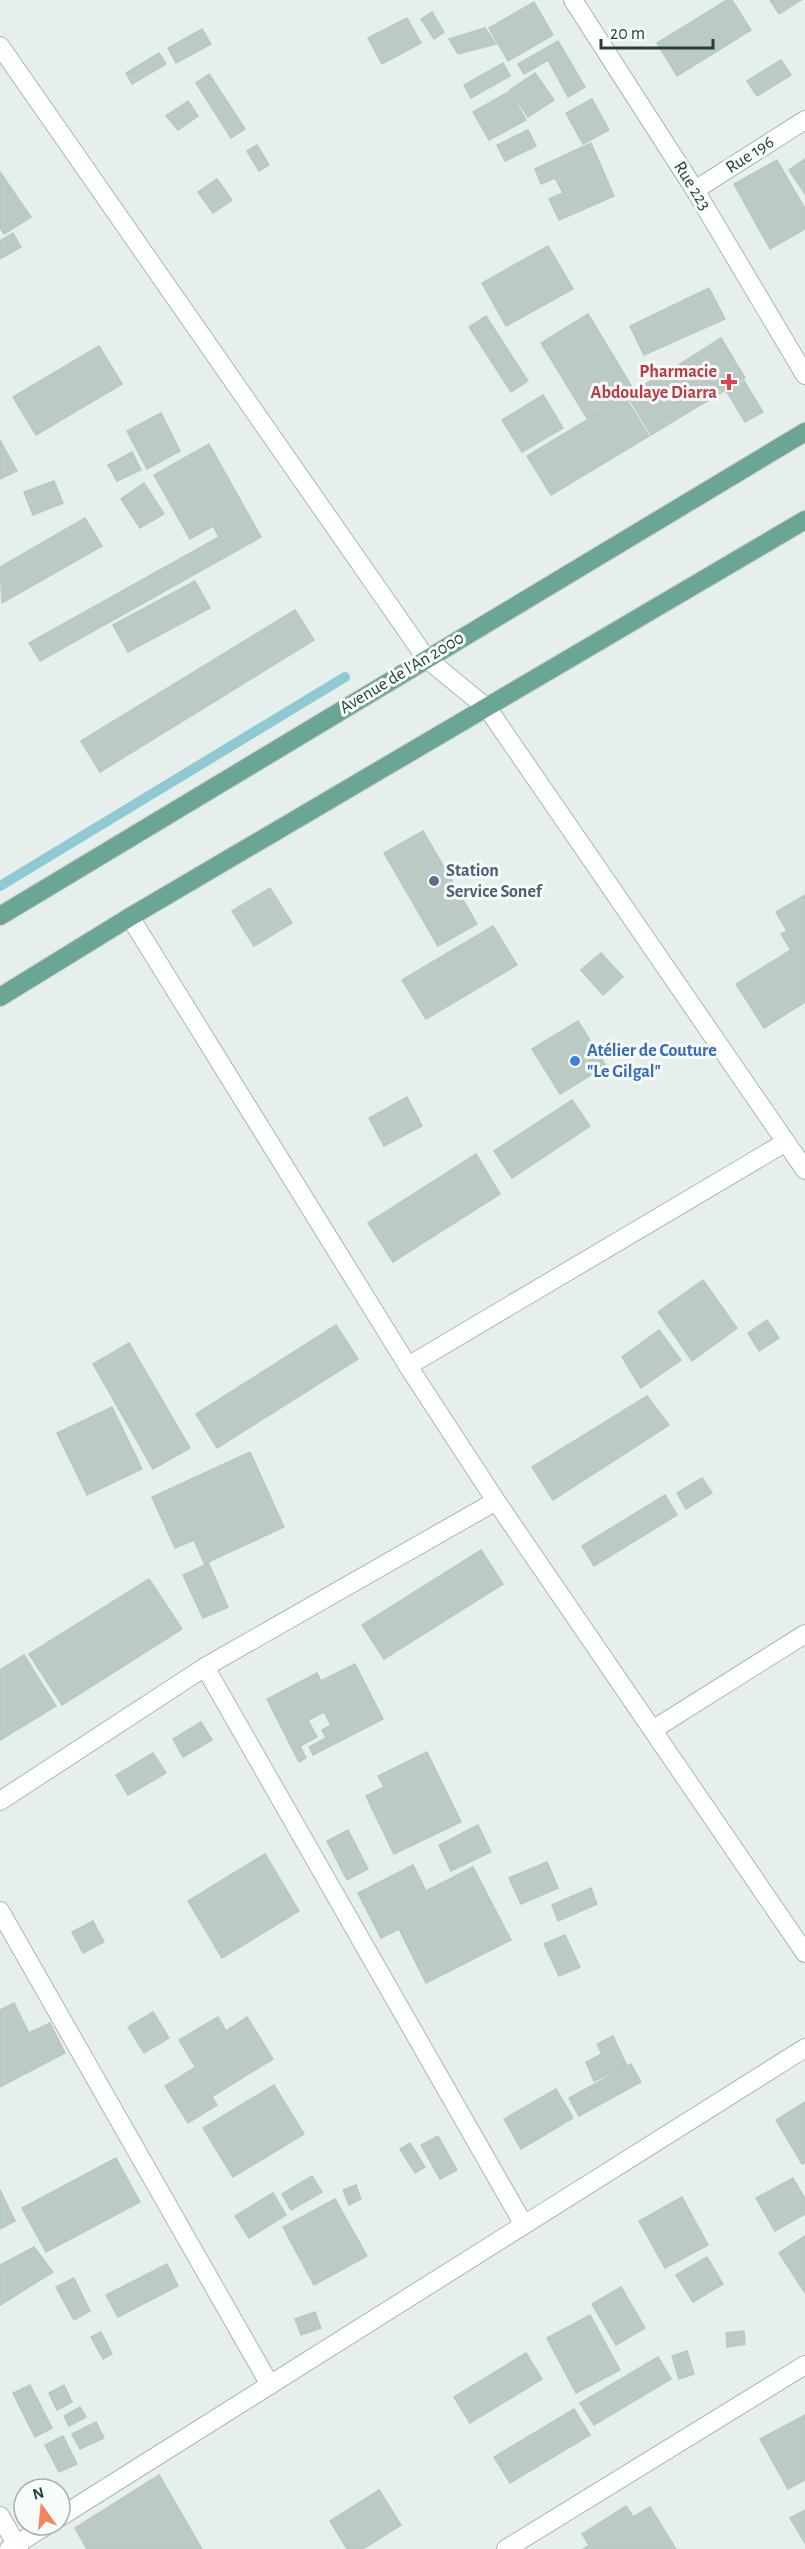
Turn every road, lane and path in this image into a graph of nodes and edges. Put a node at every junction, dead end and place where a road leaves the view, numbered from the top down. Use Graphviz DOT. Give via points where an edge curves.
graph roads {
  1 [pos="573,0"];
  2 [pos="0,46"];
  3 [pos="805,120"];
  4 [pos="695,190"];
  5 [pos="805,375"];
  6 [pos="805,432"];
  7 [pos="805,520"];
  8 [pos="426,658"];
  9 [pos="488,709"];
  10 [pos="0,916"];
  11 [pos="130,917"];
  12 [pos="0,997"];
  13 [pos="786,1142"];
  14 [pos="805,1170"];
  15 [pos="408,1366"];
  16 [pos="496,1501"];
  17 [pos="805,1634"];
  18 [pos="205,1667"];
  19 [pos="654,1729"];
  20 [pos="0,1801"];
  21 [pos="0,1911"];
  22 [pos="805,1953"];
  23 [pos="805,2049"];
  24 [pos="524,2225"];
  25 [pos="805,2365"];
  26 [pos="270,2385"];
  27 [pos="72,2509"];
  28 [pos="0,2516"];
  29 [pos="30,2537"];
  30 [pos="15,2547"];
  31 [pos="506,2549"];
  1 -- 4 [label="street, Rue 223"];
  2 -- 8 [label="street"];
  3 -- 4 [label="street, Rue 196"];
  4 -- 5 [label="street, Rue 223"];
  6 -- 8 [label="main road, Avenue de l'An 2000"];
  7 -- 9 [label="main road"];
  8 -- 9 [label="street"];
  8 -- 10 [label="main road, Avenue de l'An 2000"];
  9 -- 11 [label="main road"];
  9 -- 13 [label="street"];
  11 -- 12 [label="main road"];
  11 -- 15 [label="street"];
  13 -- 14 [label="street"];
  13 -- 15 [label="street"];
  15 -- 16 [label="street"];
  16 -- 18 [label="street"];
  16 -- 19 [label="street"];
  17 -- 19 [label="street"];
  18 -- 20 [label="street"];
  18 -- 24 [label="street"];
  19 -- 22 [label="street"];
  21 -- 26 [label="street"];
  23 -- 24 [label="street"];
  24 -- 26 [label="street"];
  25 -- 31 [label="street"];
  26 -- 27 [label="street"];
  28 -- 30 [label="street"];
  29 -- 30 [label="street"];
}
